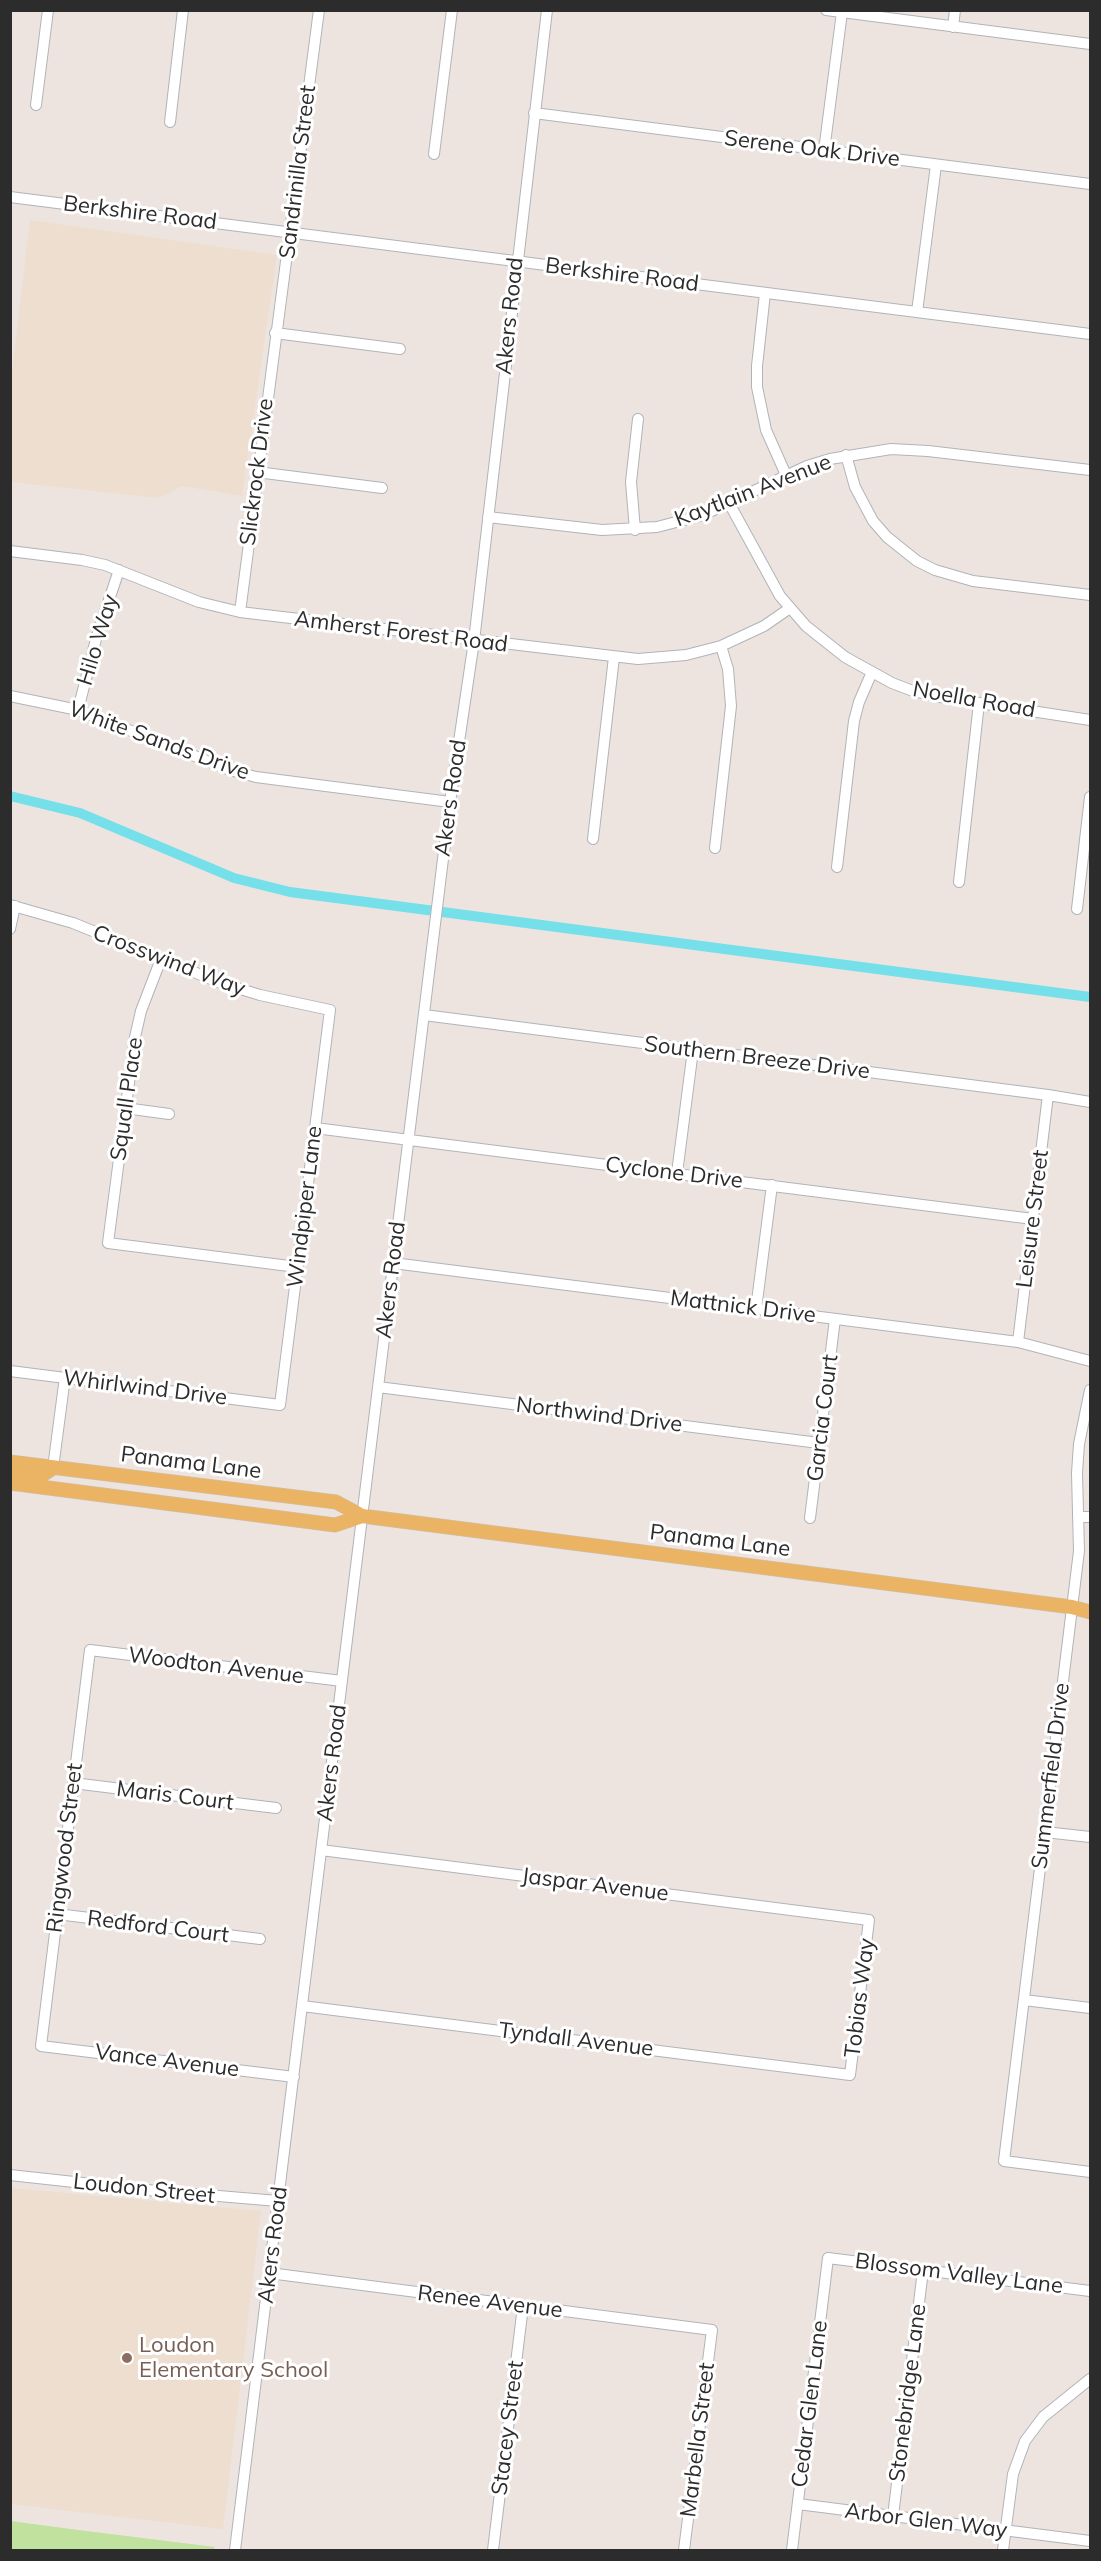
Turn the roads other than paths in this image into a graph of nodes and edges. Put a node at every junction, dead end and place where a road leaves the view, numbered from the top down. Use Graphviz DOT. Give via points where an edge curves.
graph roads {
  1 [pos="48,10"];
  2 [pos="183,10"];
  3 [pos="318,10"];
  4 [pos="452,10"];
  5 [pos="547,10"];
  6 [pos="826,10"];
  7 [pos="955,10"];
  8 [pos="842,12"];
  9 [pos="953,27"];
  10 [pos="1090,44"];
  11 [pos="36,105"];
  12 [pos="534,113"];
  13 [pos="170,122"];
  14 [pos="824,150"];
  15 [pos="434,154"];
  16 [pos="936,165"];
  17 [pos="1090,184"];
  18 [pos="10,197"];
  19 [pos="291,232"];
  20 [pos="516,261"];
  21 [pos="765,293"];
  22 [pos="917,312"];
  23 [pos="275,333"];
  24 [pos="1090,334"];
  25 [pos="399,349"];
  26 [pos="638,419"];
  27 [pos="846,455"];
  28 [pos="1090,470"];
  29 [pos="257,472"];
  30 [pos="786,475"];
  31 [pos="382,488"];
  32 [pos="729,503"];
  33 [pos="488,517"];
  34 [pos="635,530"];
  35 [pos="10,551"];
  36 [pos="119,570"];
  37 [pos="1090,595"];
  38 [pos="790,608"];
  39 [pos="240,612"];
  40 [pos="474,640"];
  41 [pos="721,646"];
  42 [pos="614,657"];
  43 [pos="872,672"];
  44 [pos="10,696"];
  45 [pos="979,704"];
  46 [pos="78,710"];
  47 [pos="1090,720"];
  48 [pos="1090,797"];
  49 [pos="450,802"];
  50 [pos="593,839"];
  51 [pos="715,848"];
  52 [pos="837,867"];
  53 [pos="959,882"];
  54 [pos="13,906"];
  55 [pos="1077,909"];
  56 [pos="10,929"];
  57 [pos="161,959"];
  58 [pos="330,1010"];
  59 [pos="424,1016"];
  60 [pos="693,1050"];
  61 [pos="1048,1095"];
  62 [pos="1090,1102"];
  63 [pos="126,1108"];
  64 [pos="169,1114"];
  65 [pos="315,1128"];
  66 [pos="409,1139"];
  67 [pos="677,1173"];
  68 [pos="772,1185"];
  69 [pos="1033,1219"];
  70 [pos="393,1263"];
  71 [pos="297,1267"];
  72 [pos="756,1309"];
  73 [pos="835,1319"];
  74 [pos="1018,1342"];
  75 [pos="1090,1361"];
  76 [pos="10,1371"];
  77 [pos="65,1377"];
  78 [pos="378,1387"];
  79 [pos="1090,1390"];
  80 [pos="280,1405"];
  81 [pos="819,1443"];
  82 [pos="10,1462"];
  83 [pos="53,1468"];
  84 [pos="10,1476"];
  85 [pos="10,1483"];
  86 [pos="362,1516"];
  87 [pos="1078,1517"];
  88 [pos="1090,1517"];
  89 [pos="810,1518"];
  90 [pos="1090,1605"];
  91 [pos="1072,1607"];
  92 [pos="1090,1612"];
  93 [pos="90,1650"];
  94 [pos="342,1681"];
  95 [pos="73,1783"];
  96 [pos="276,1808"];
  97 [pos="1045,1832"];
  98 [pos="1090,1837"];
  99 [pos="321,1850"];
  100 [pos="57,1914"];
  101 [pos="869,1920"];
  102 [pos="260,1939"];
  103 [pos="1024,2000"];
  104 [pos="302,2006"];
  105 [pos="1090,2008"];
  106 [pos="41,2046"];
  107 [pos="850,2075"];
  108 [pos="294,2077"];
  109 [pos="1090,2172"];
  110 [pos="10,2175"];
  111 [pos="278,2201"];
  112 [pos="828,2258"];
  113 [pos="923,2270"];
  114 [pos="269,2273"];
  115 [pos="1090,2291"];
  116 [pos="523,2306"];
  117 [pos="712,2330"];
  118 [pos="1090,2379"];
  119 [pos="798,2504"];
  120 [pos="893,2516"];
  121 [pos="1005,2531"];
  122 [pos="1090,2541"];
  123 [pos="235,2550"];
  124 [pos="493,2550"];
  125 [pos="684,2550"];
  126 [pos="792,2550"];
  127 [pos="1003,2550"];
  1 -- 11 [label="street"];
  2 -- 13 [label="street"];
  3 -- 19 [label="street, Sandrinilla Street"];
  4 -- 15 [label="street"];
  5 -- 12 [label="street, Akers Road"];
  6 -- 8 [label="street"];
  7 -- 9 [label="street"];
  8 -- 9 [label="street"];
  8 -- 14 [label="street"];
  9 -- 10 [label="street"];
  12 -- 14 [label="street, Serene Oak Drive"];
  12 -- 20 [label="street, Akers Road"];
  14 -- 16 [label="street, Serene Oak Drive"];
  16 -- 17 [label="street, Serene Oak Drive"];
  16 -- 22 [label="street"];
  18 -- 19 [label="street, Berkshire Road"];
  19 -- 20 [label="street, Berkshire Road"];
  19 -- 23 [label="street, Sandrinilla Street"];
  20 -- 21 [label="street, Berkshire Road"];
  20 -- 33 [label="street, Akers Road"];
  21 -- 22 [label="street, Berkshire Road"];
  21 -- 30 [label="street" via="757,387 766,430"];
  22 -- 24 [label="street, Berkshire Road"];
  23 -- 25 [label="street"];
  23 -- 29 [label="street, Slickrock Drive"];
  26 -- 34 [label="street" via="632,482"];
  27 -- 28 [label="street, Kaytlain Avenue" via="913,450"];
  27 -- 30 [label="street, Kaytlain Avenue"];
  27 -- 37 [label="street" via="855,487 873,521 917,561 973,581"];
  29 -- 31 [label="street"];
  29 -- 39 [label="street, Slickrock Drive"];
  30 -- 32 [label="street, Kaytlain Avenue"];
  32 -- 34 [label="street, Kaytlain Avenue" via="680,522"];
  32 -- 38 [label="street, Noella Road" via="769,578"];
  33 -- 34 [label="street, Kaytlain Avenue"];
  33 -- 40 [label="street, Akers Road"];
  35 -- 36 [label="street, Amherst Forest Road" via="82,560"];
  36 -- 39 [label="street, Amherst Forest Road" via="199,602"];
  36 -- 46 [label="street, Hilo Way"];
  38 -- 41 [label="street, Amherst Forest Road" via="764,626"];
  38 -- 43 [label="street, Noella Road" via="825,643"];
  39 -- 40 [label="street, Amherst Forest Road"];
  40 -- 42 [label="street, Amherst Forest Road"];
  40 -- 49 [label="street, Akers Road"];
  41 -- 42 [label="street, Amherst Forest Road" via="662,658"];
  41 -- 51 [label="street" via="728,669 731,706"];
  42 -- 50 [label="street"];
  43 -- 45 [label="street, Noella Road" via="913,691"];
  43 -- 52 [label="street" via="854,721"];
  44 -- 46 [label="street, White Sands Drive"];
  45 -- 47 [label="street, Noella Road"];
  45 -- 53 [label="street"];
  46 -- 49 [label="street, White Sands Drive" via="256,777"];
  48 -- 55 [label="street"];
  49 -- 59 [label="street, Akers Road"];
  54 -- 56 [label="street"];
  54 -- 57 [label="street, Crosswind Way" via="73,923"];
  57 -- 58 [label="street, Crosswind Way" via="260,995"];
  57 -- 63 [label="street, Squall Place" via="137,1028"];
  58 -- 65 [label="street, Windpiper Lane"];
  59 -- 60 [label="street, Southern Breeze Drive"];
  59 -- 66 [label="street, Akers Road"];
  60 -- 61 [label="street, Southern Breeze Drive"];
  60 -- 67 [label="street"];
  61 -- 62 [label="street, Southern Breeze Drive"];
  61 -- 69 [label="street, Leisure Street"];
  63 -- 64 [label="street"];
  63 -- 71 [label="street, Squall Place" via="108,1243"];
  65 -- 66 [label="street, Cyclone Drive"];
  65 -- 71 [label="street, Windpiper Lane"];
  66 -- 67 [label="street, Cyclone Drive"];
  66 -- 70 [label="street, Akers Road"];
  67 -- 68 [label="street, Cyclone Drive"];
  68 -- 69 [label="street, Cyclone Drive"];
  68 -- 72 [label="street"];
  69 -- 74 [label="street, Leisure Street"];
  70 -- 72 [label="street, Mattnick Drive"];
  70 -- 78 [label="street, Akers Road"];
  71 -- 80 [label="street, Windpiper Lane"];
  72 -- 73 [label="street, Mattnick Drive"];
  73 -- 74 [label="street, Mattnick Drive"];
  73 -- 81 [label="street, Garcia Court"];
  74 -- 75 [label="street, Mattnick Drive"];
  76 -- 77 [label="street, Whirlwind Drive"];
  77 -- 80 [label="street, Whirlwind Drive"];
  77 -- 83 [label="street"];
  78 -- 81 [label="street, Northwind Drive"];
  78 -- 86 [label="street, Akers Road"];
  79 -- 87 [label="street, Summerfield Drive" via="1079,1444"];
  81 -- 89 [label="street, Garcia Court"];
  82 -- 83 [label="main road, Panama Lane"];
  83 -- 84 [label="main road" via="41,1476"];
  83 -- 86 [label="main road, Panama Lane" via="336,1502"];
  85 -- 86 [label="main road, Panama Lane" via="335,1525"];
  86 -- 91 [label="main road, Panama Lane"];
  86 -- 94 [label="street, Akers Road"];
  87 -- 88 [label="street"];
  87 -- 91 [label="street, Summerfield Drive" via="1079,1551"];
  90 -- 91 [label="main road, Panama Lane"];
  91 -- 92 [label="main road, Panama Lane"];
  91 -- 97 [label="street, Summerfield Drive"];
  93 -- 94 [label="street, Woodton Avenue"];
  93 -- 95 [label="street, Ringwood Street"];
  94 -- 99 [label="street, Akers Road"];
  95 -- 96 [label="street, Maris Court"];
  95 -- 100 [label="street, Ringwood Street"];
  97 -- 98 [label="street"];
  97 -- 103 [label="street, Summerfield Drive"];
  99 -- 101 [label="street, Jaspar Avenue"];
  99 -- 104 [label="street, Akers Road"];
  100 -- 102 [label="street, Redford Court"];
  100 -- 106 [label="street, Ringwood Street"];
  101 -- 107 [label="street, Tobias Way"];
  103 -- 105 [label="street"];
  103 -- 109 [label="street, Summerfield Drive" via="1004,2162"];
  104 -- 107 [label="street, Tyndall Avenue"];
  104 -- 108 [label="street, Akers Road"];
  106 -- 108 [label="street, Vance Avenue"];
  108 -- 111 [label="street, Akers Road"];
  110 -- 111 [label="street, Loudon Street"];
  111 -- 114 [label="street, Akers Road"];
  112 -- 113 [label="street, Blossom Valley Lane"];
  112 -- 119 [label="street, Cedar Glen Lane"];
  113 -- 115 [label="street, Blossom Valley Lane"];
  113 -- 120 [label="street, Stonebridge Lane"];
  114 -- 116 [label="street, Renee Avenue"];
  114 -- 123 [label="street, Akers Road"];
  116 -- 117 [label="street, Renee Avenue"];
  116 -- 124 [label="street, Stacey Street"];
  117 -- 125 [label="street, Marbella Street"];
  118 -- 121 [label="street" via="1043,2417 1026,2441 1013,2474"];
  119 -- 120 [label="street, Arbor Glen Way"];
  119 -- 126 [label="street, Cedar Glen Lane"];
  120 -- 121 [label="street, Arbor Glen Way"];
  121 -- 122 [label="street, Arbor Glen Way"];
  121 -- 127 [label="street"];
}
